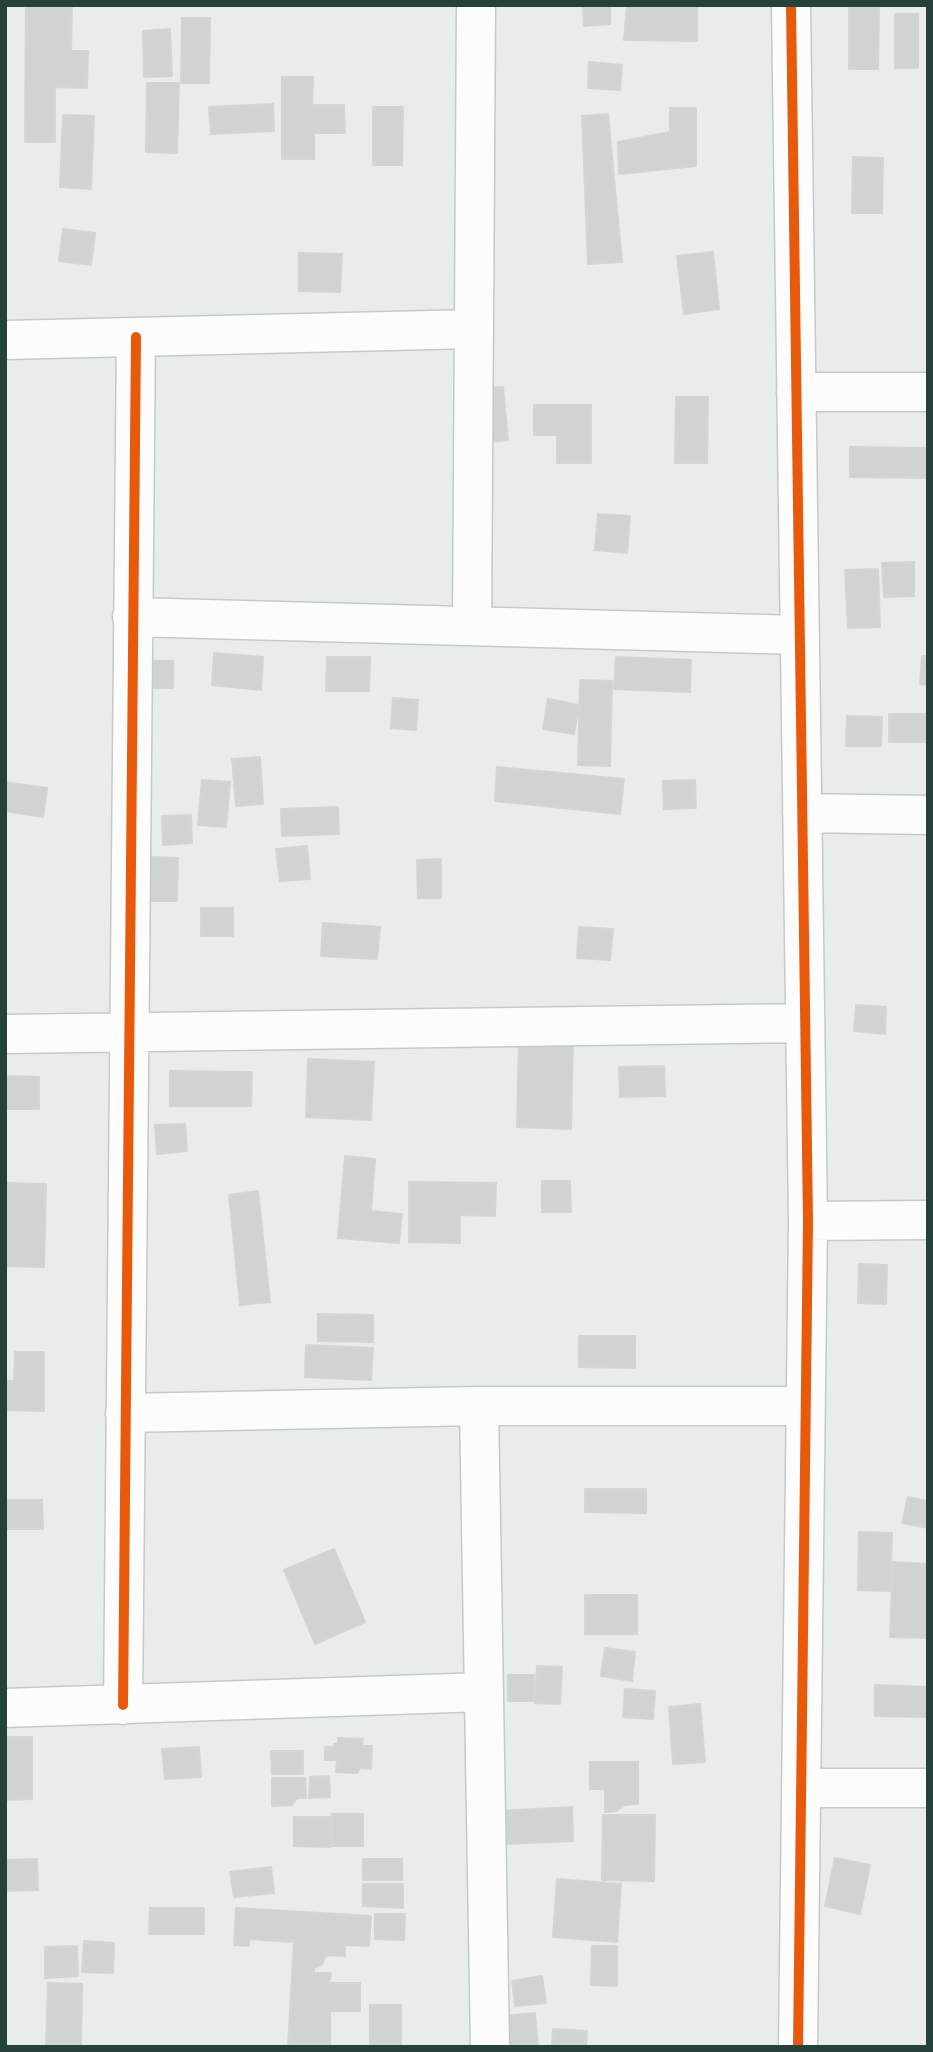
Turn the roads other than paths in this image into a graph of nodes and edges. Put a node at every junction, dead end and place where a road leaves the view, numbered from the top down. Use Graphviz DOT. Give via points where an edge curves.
graph roads {
  1 [pos="476,5"];
  2 [pos="790,5"];
  3 [pos="474,329"];
  4 [pos="136,337"];
  5 [pos="5,340"];
  6 [pos="796,392"];
  7 [pos="928,392"];
  8 [pos="132,617"];
  9 [pos="471,626"];
  10 [pos="800,635"];
  11 [pos="802,813"];
  12 [pos="928,815"];
  13 [pos="805,1023"];
  14 [pos="129,1032"];
  15 [pos="5,1034"];
  16 [pos="928,1220"];
  17 [pos="808,1221"];
  18 [pos="479,1406"];
  19 [pos="806,1406"];
  20 [pos="125,1413"];
  21 [pos="484,1692"];
  22 [pos="123,1705"];
  23 [pos="5,1708"];
  24 [pos="801,1788"];
  25 [pos="928,1788"];
  26 [pos="490,2047"];
  27 [pos="798,2047"];
  1 -- 3 [label="street"];
  2 -- 6 [label="street"];
  3 -- 4 [label="street"];
  3 -- 9 [label="street"];
  4 -- 5 [label="street"];
  4 -- 8 [label="street"];
  6 -- 7 [label="street"];
  6 -- 10 [label="street"];
  8 -- 9 [label="street"];
  8 -- 14 [label="street"];
  9 -- 10 [label="street"];
  10 -- 11 [label="street"];
  11 -- 12 [label="street"];
  11 -- 13 [label="street"];
  13 -- 14 [label="street"];
  13 -- 17 [label="street"];
  14 -- 15 [label="street"];
  14 -- 20 [label="street"];
  16 -- 17 [label="street"];
  17 -- 19 [label="street"];
  18 -- 19 [label="street"];
  18 -- 20 [label="street"];
  18 -- 21 [label="street"];
  19 -- 24 [label="street"];
  20 -- 22 [label="street"];
  21 -- 22 [label="street"];
  21 -- 26 [label="street"];
  22 -- 23 [label="street"];
  24 -- 25 [label="street"];
  24 -- 27 [label="street"];
}
